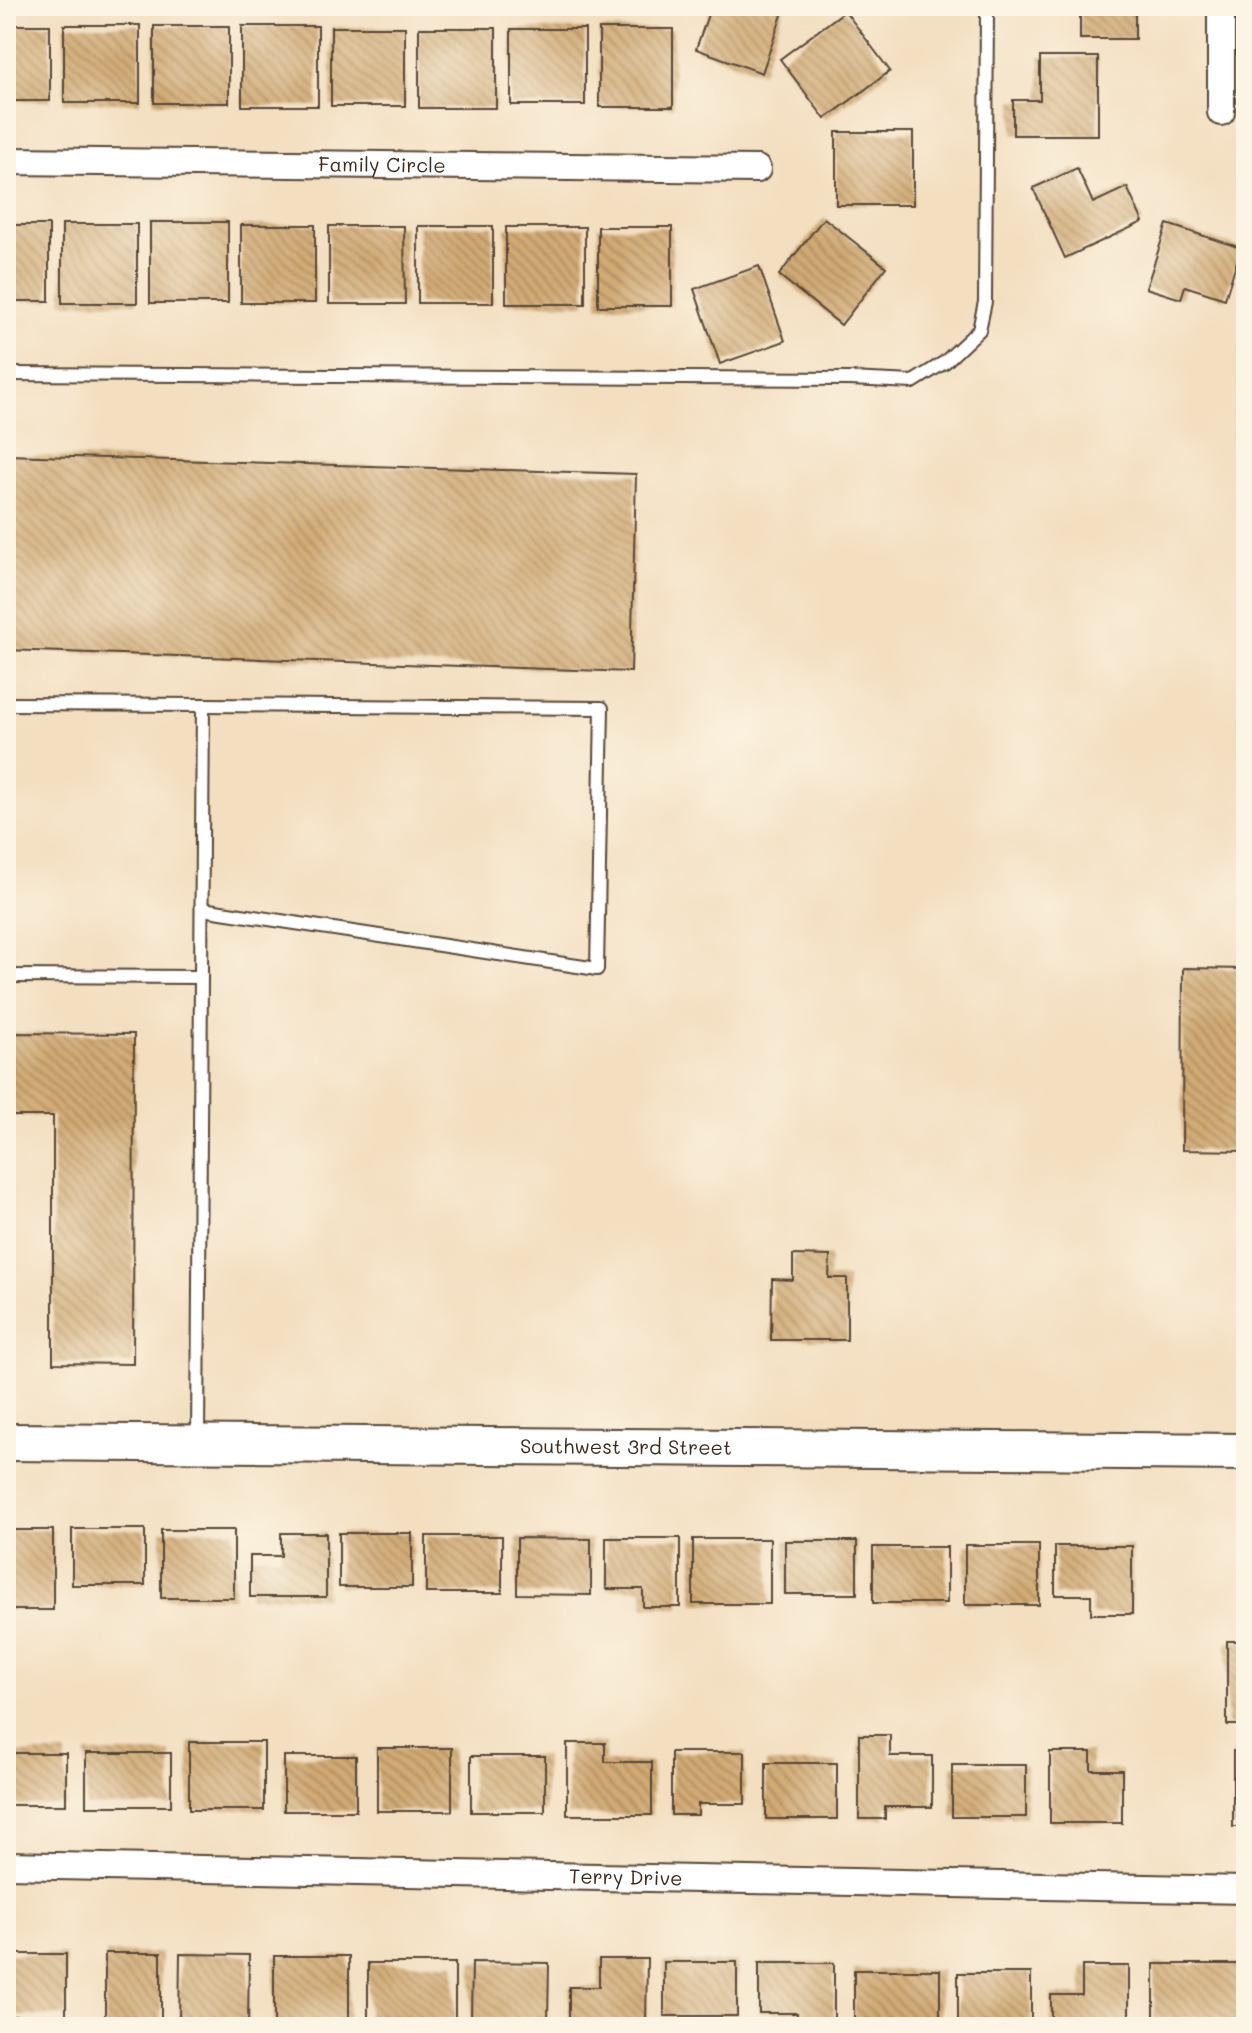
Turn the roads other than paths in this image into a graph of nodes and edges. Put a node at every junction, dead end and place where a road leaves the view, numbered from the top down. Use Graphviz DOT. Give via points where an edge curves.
graph roads {
  1 [pos="984,6"];
  2 [pos="1221,6"];
  3 [pos="1221,112"];
  4 [pos="6,161"];
  5 [pos="757,169"];
  6 [pos="6,374"];
  7 [pos="6,704"];
  8 [pos="203,705"];
  9 [pos="202,909"];
  10 [pos="6,976"];
  11 [pos="201,977"];
  12 [pos="6,1442"];
  13 [pos="198,1443"];
  14 [pos="1246,1452"];
  15 [pos="6,1865"];
  16 [pos="1246,1890"];
  1 -- 6 [label="lane" via="985,302 979,330 945,362 913,382"];
  2 -- 3 [label="street"];
  4 -- 5 [label="street, Family Circle"];
  7 -- 8 [label="lane"];
  8 -- 9 [label="lane"];
  8 -- 9 [label="lane" via="602,708 597,969"];
  9 -- 11 [label="lane"];
  10 -- 11 [label="lane"];
  11 -- 13 [label="lane"];
  12 -- 13 [label="street, Southwest 3rd Street"];
  13 -- 14 [label="street, Southwest 3rd Street"];
  15 -- 16 [label="street, Terry Drive"];
}
